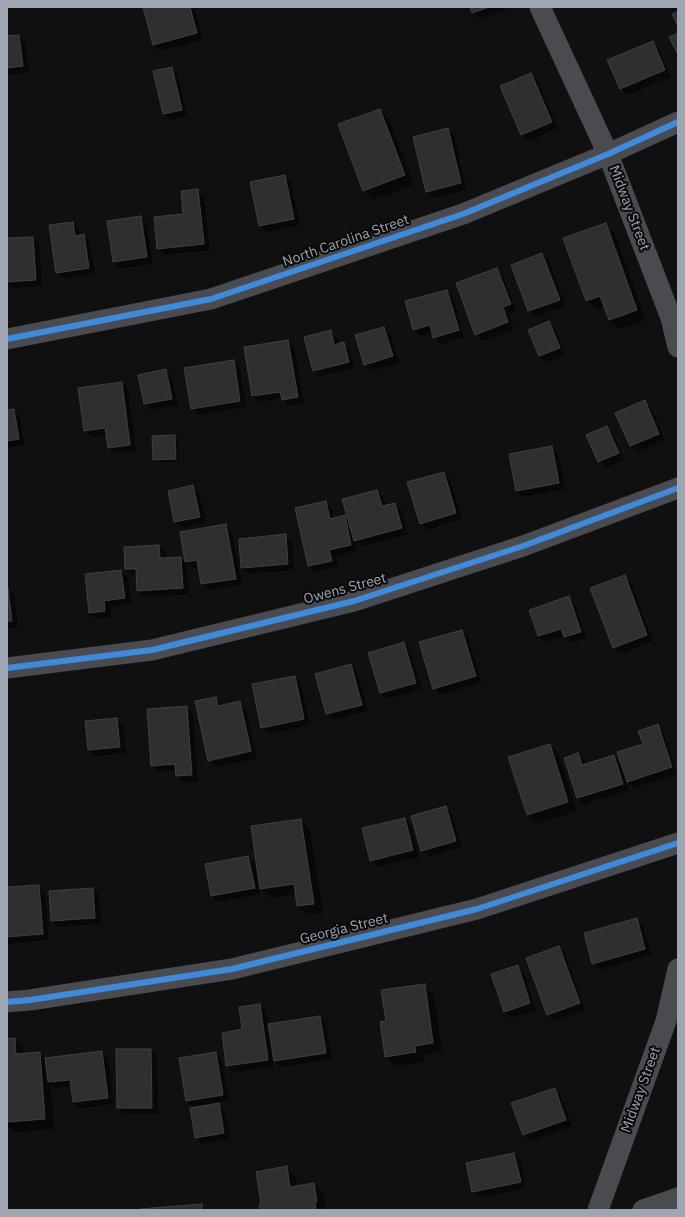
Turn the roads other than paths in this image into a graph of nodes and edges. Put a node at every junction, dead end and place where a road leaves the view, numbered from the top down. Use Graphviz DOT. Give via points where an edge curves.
graph roads {
  1 [pos="540,7"];
  2 [pos="678,122"];
  3 [pos="608,154"];
  4 [pos="7,339"];
  5 [pos="678,347"];
  6 [pos="678,488"];
  7 [pos="7,668"];
  8 [pos="678,843"];
  9 [pos="678,969"];
  10 [pos="7,1002"];
  11 [pos="678,1198"];
  12 [pos="598,1210"];
  13 [pos="643,1210"];
  1 -- 3 [label="street, Midway Street"];
  2 -- 3 [label="street, North Carolina Street"];
  3 -- 4 [label="street, North Carolina Street" via="463,214 211,299"];
  3 -- 5 [label="street, Midway Street" via="671,318"];
  6 -- 7 [label="street, Owens Street" via="523,546 354,601 152,650"];
  8 -- 10 [label="street, Georgia Street" via="477,909 232,969"];
  9 -- 12 [label="street, Midway Street" via="666,1021"];
  11 -- 13 [label="street"];
}
